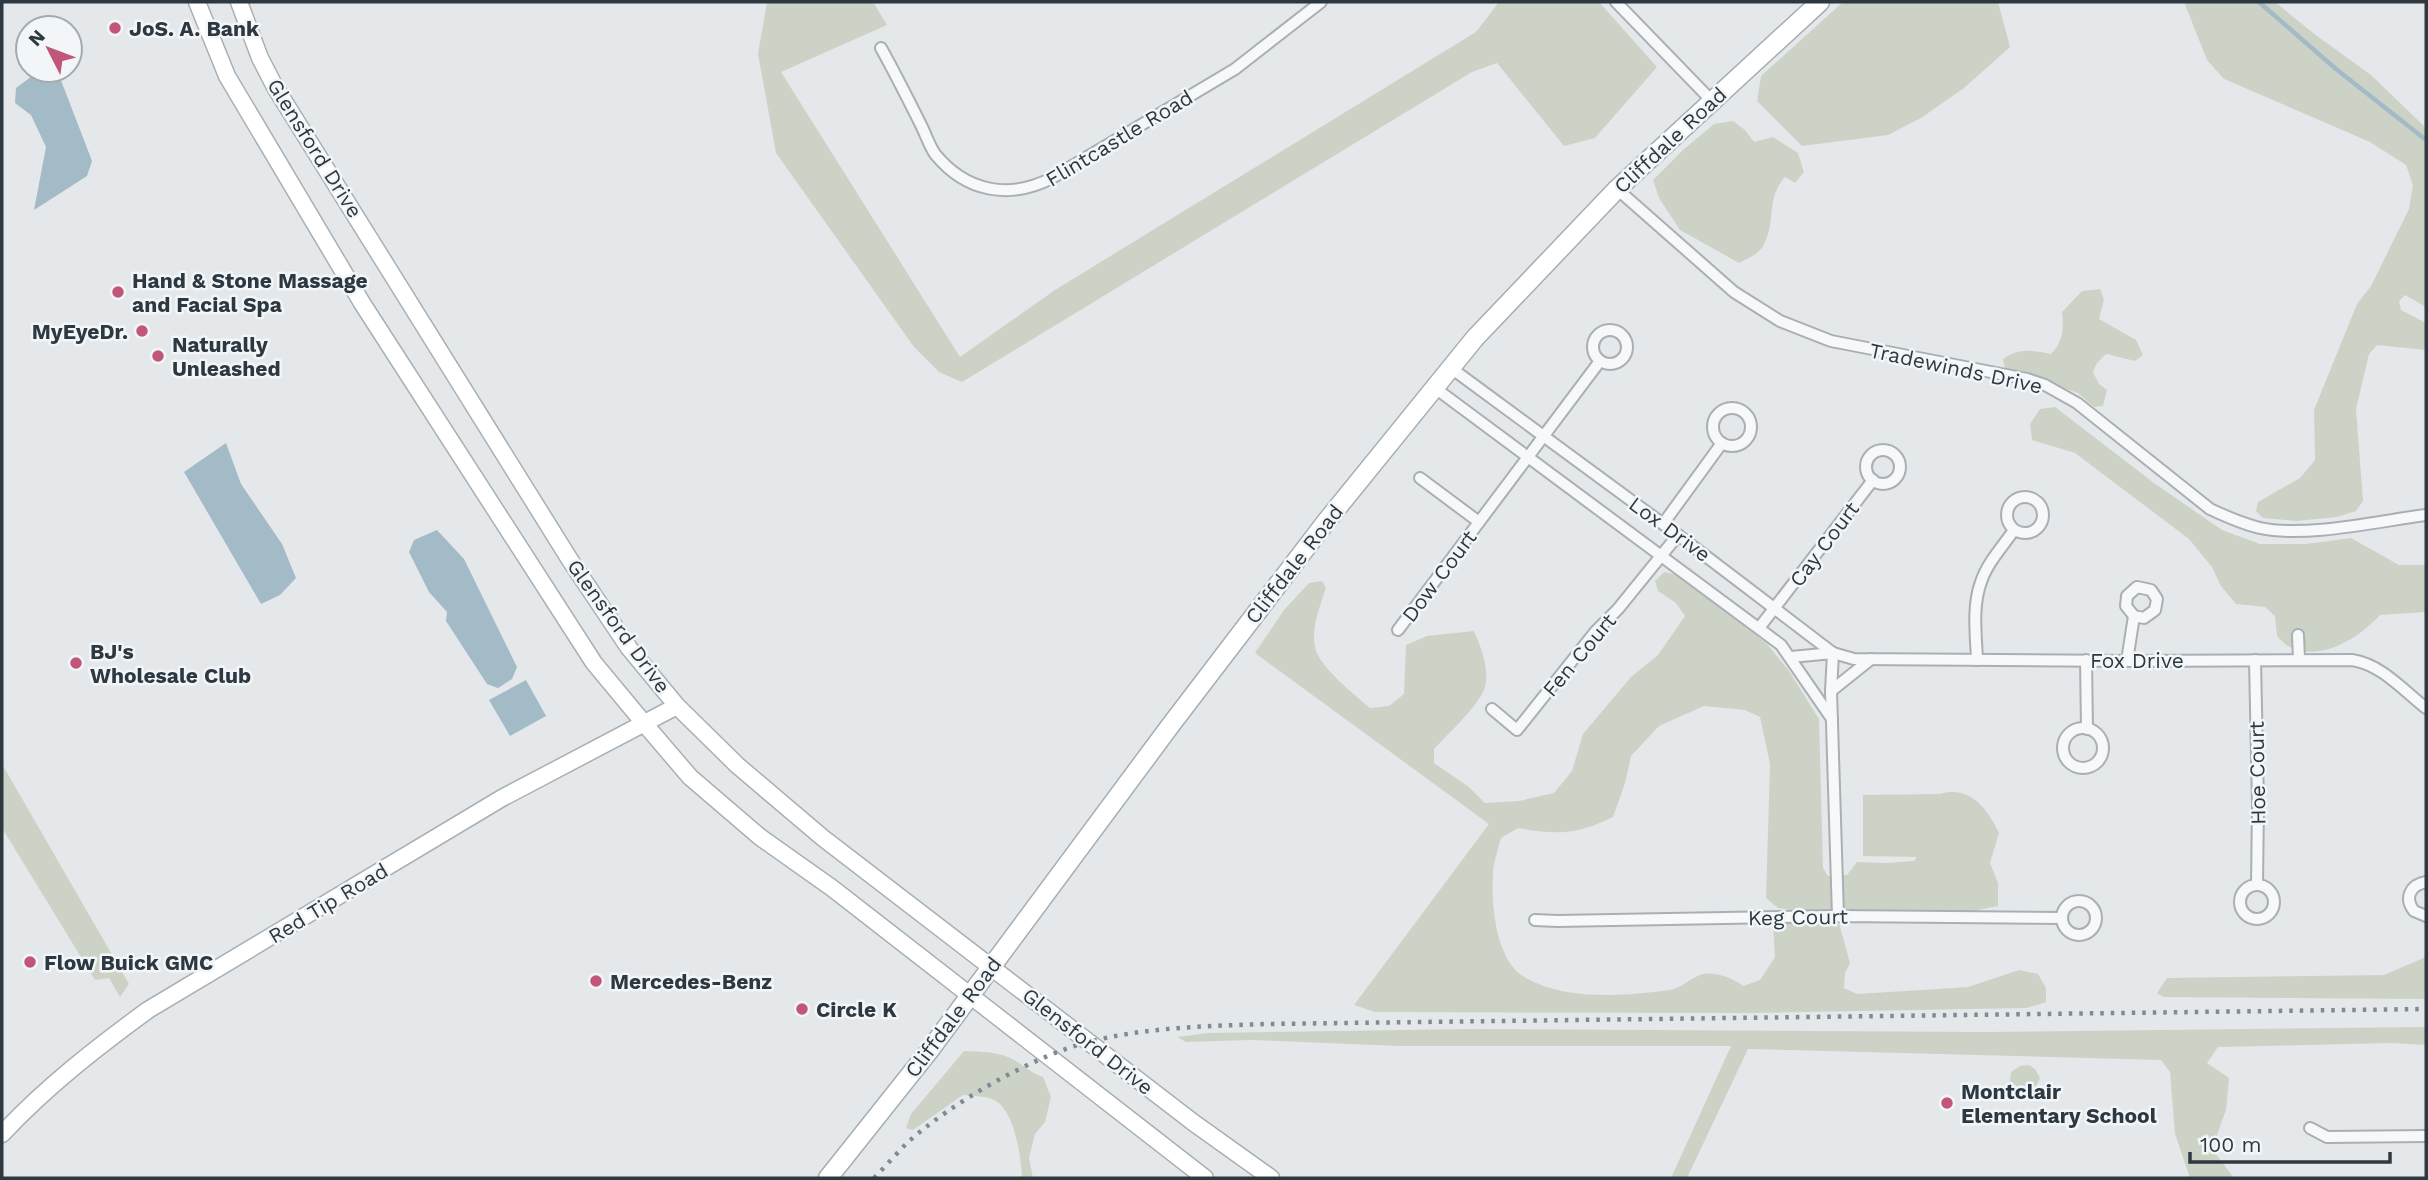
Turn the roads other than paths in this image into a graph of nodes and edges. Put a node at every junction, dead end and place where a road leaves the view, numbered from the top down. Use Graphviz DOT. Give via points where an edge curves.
graph roads {
  1 [pos="197,2"];
  2 [pos="239,2"];
  3 [pos="1321,2"];
  4 [pos="1616,2"];
  5 [pos="1820,2"];
  6 [pos="881,48"];
  7 [pos="1711,100"];
  8 [pos="1617,189"];
  9 [pos="1600,361"];
  10 [pos="1451,368"];
  11 [pos="1435,388"];
  12 [pos="1544,436"];
  13 [pos="1722,443"];
  14 [pos="1529,456"];
  15 [pos="1420,478"];
  16 [pos="1873,480"];
  17 [pos="2426,515"];
  18 [pos="1479,522"];
  19 [pos="1663,524"];
  20 [pos="2014,530"];
  21 [pos="1678,534"];
  22 [pos="1663,555"];
  23 [pos="1775,608"];
  24 [pos="2134,616"];
  25 [pos="1759,628"];
  26 [pos="1398,630"];
  27 [pos="2298,635"];
  28 [pos="1833,653"];
  29 [pos="1791,657"];
  30 [pos="1871,659"];
  31 [pos="1977,660"];
  32 [pos="2086,660"];
  33 [pos="2255,660"];
  34 [pos="2299,660"];
  35 [pos="2127,661"];
  36 [pos="1831,691"];
  37 [pos="677,706"];
  38 [pos="2426,708"];
  39 [pos="1492,709"];
  40 [pos="1832,719"];
  41 [pos="643,722"];
  42 [pos="2087,729"];
  43 [pos="2426,882"];
  44 [pos="2257,885"];
  45 [pos="1838,915"];
  46 [pos="2426,916"];
  47 [pos="2062,918"];
  48 [pos="1535,920"];
  49 [pos="992,967"];
  50 [pos="970,995"];
  51 [pos="2310,1128"];
  52 [pos="2,1134"];
  53 [pos="2426,1136"];
  54 [pos="828,1178"];
  55 [pos="1205,1178"];
  56 [pos="1271,1178"];
  1 -- 41 [label="main road, Glensford Drive" via="227,76 362,303 594,663"];
  2 -- 37 [label="main road, Glensford Drive" via="275,87 570,559 629,648"];
  3 -- 6 [label="street, Flintcastle Road" via="1235,69 1052,178 1017,191 981,186 942,162"];
  4 -- 7 [label="street"];
  5 -- 7 [label="main road, Cliffdale Road"];
  7 -- 8 [label="main road, Cliffdale Road"];
  8 -- 10 [label="main road, Cliffdale Road" via="1508,301"];
  8 -- 17 [label="street, Tradewinds Drive" via="1734,292 1780,321 1831,341 2045,385 2077,403 2210,509 2235,521 2298,531"];
  9 -- 12 [label="street, Dow Court"];
  10 -- 11 [label="main road, Cliffdale Road"];
  10 -- 12 [label="street, Lox Drive"];
  11 -- 14 [label="street, Lox Drive"];
  11 -- 49 [label="main road, Cliffdale Road" via="1325,523"];
  12 -- 14 [label="street, Dow Court"];
  12 -- 19 [label="street, Lox Drive"];
  13 -- 19 [label="street"];
  14 -- 18 [label="street, Dow Court"];
  14 -- 22 [label="street, Lox Drive"];
  15 -- 18 [label="street, Dow Court"];
  16 -- 23 [label="street, Cay Court"];
  18 -- 26 [label="street, Dow Court"];
  19 -- 21 [label="street, Lox Drive"];
  20 -- 31 [label="street" via="1980,583 1975,616"];
  21 -- 22 [label="street"];
  21 -- 23 [label="street, Lox Drive"];
  22 -- 25 [label="street, Lox Drive"];
  22 -- 39 [label="street, Fen Court" via="1517,730"];
  23 -- 25 [label="street, Cay Court"];
  23 -- 28 [label="street, Lox Drive"];
  24 -- 35 [label="street"];
  25 -- 29 [label="street, Lox Drive"];
  27 -- 34 [label="street"];
  28 -- 29 [label="street"];
  28 -- 30 [label="street, Fox Drive"];
  28 -- 36 [label="street"];
  29 -- 40 [label="street, Lox Drive"];
  30 -- 31 [label="street, Fox Drive"];
  30 -- 36 [label="street"];
  31 -- 32 [label="street, Fox Drive"];
  32 -- 35 [label="street, Fox Drive"];
  32 -- 42 [label="street"];
  33 -- 34 [label="street, Fox Drive"];
  33 -- 35 [label="street, Fox Drive"];
  33 -- 44 [label="street, Hoe Court"];
  34 -- 38 [label="street, Fox Drive" via="2365,662"];
  36 -- 40 [label="street"];
  37 -- 41 [label="main road, Red Tip Road"];
  37 -- 49 [label="main road, Glensford Drive" via="737,765 823,838"];
  40 -- 45 [label="street"];
  41 -- 50 [label="main road, Glensford Drive" via="690,777 760,837"];
  41 -- 52 [label="main road, Red Tip Road" via="502,798 148,1010 52,1085"];
  43 -- 46 [label="street" via="2414,886 2409,896 2414,911"];
  45 -- 47 [label="street, Keg Court"];
  45 -- 48 [label="street, Keg Court"];
  49 -- 50 [label="main road, Cliffdale Road"];
  49 -- 56 [label="main road, Glensford Drive"];
  50 -- 54 [label="main road, Cliffdale Road"];
  50 -- 55 [label="main road, Glensford Drive"];
  51 -- 53 [label="street" via="2328,1137"];
}
